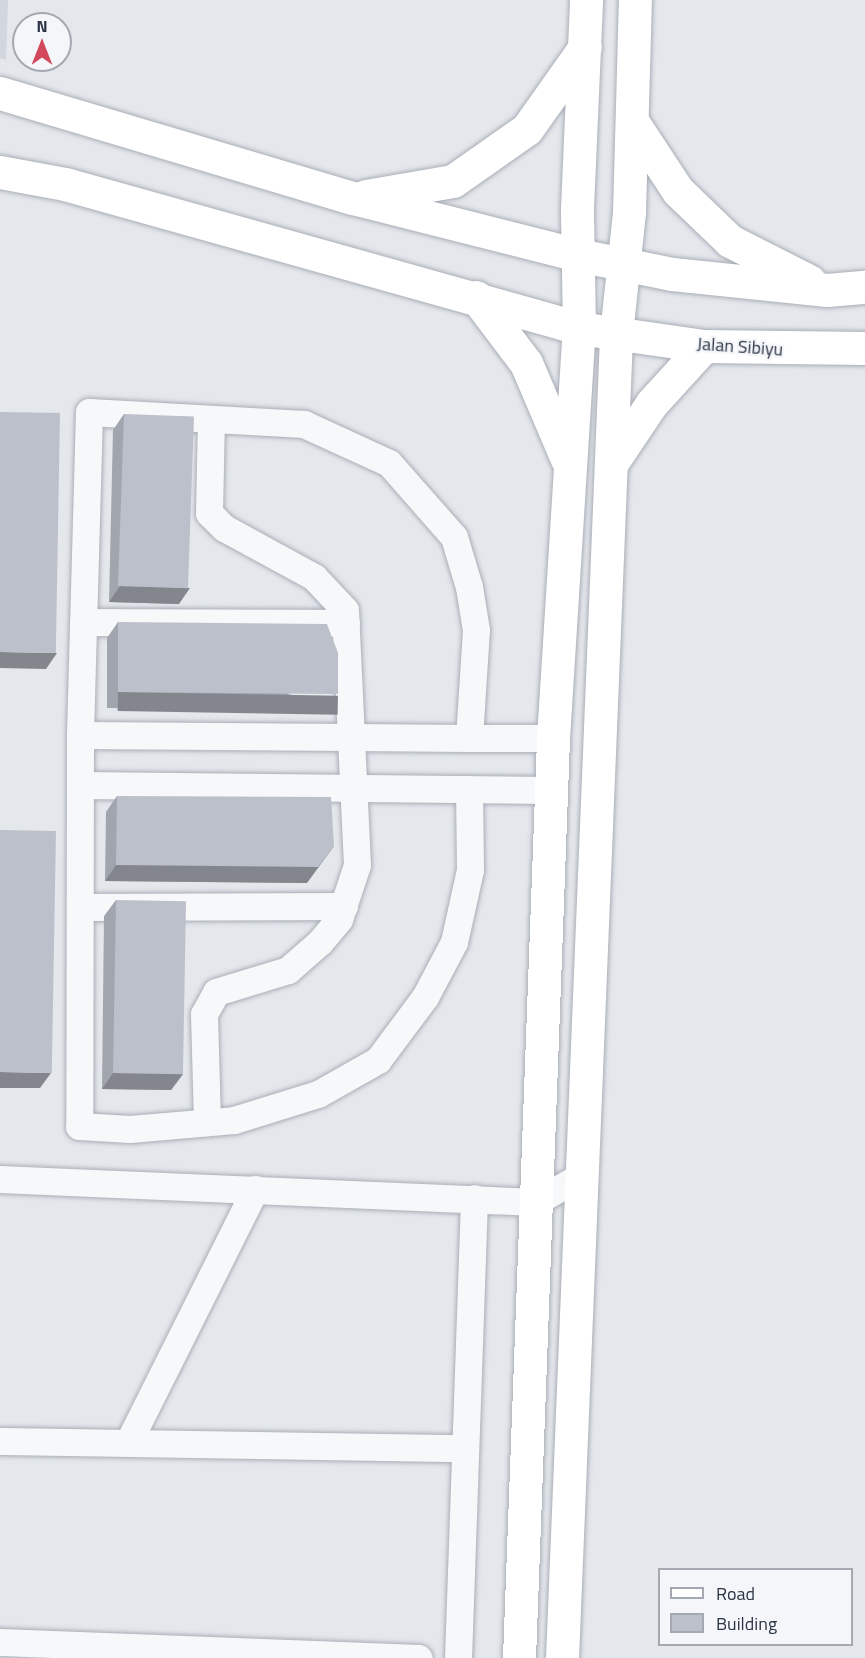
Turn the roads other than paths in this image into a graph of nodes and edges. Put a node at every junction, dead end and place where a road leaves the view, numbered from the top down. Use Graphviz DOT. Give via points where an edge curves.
graph roads {
  1 [pos="586,0"];
  2 [pos="635,0"];
  3 [pos="585,47"];
  4 [pos="0,93"];
  5 [pos="632,121"];
  6 [pos="0,172"];
  7 [pos="352,198"];
  8 [pos="578,255"];
  9 [pos="625,262"];
  10 [pos="865,287"];
  11 [pos="827,290"];
  12 [pos="476,297"];
  13 [pos="579,328"];
  14 [pos="616,334"];
  15 [pos="704,346"];
  16 [pos="865,348"];
  17 [pos="211,419"];
  18 [pos="611,465"];
  19 [pos="570,466"];
  20 [pos="83,622"];
  21 [pos="346,622"];
  22 [pos="80,735"];
  23 [pos="351,737"];
  24 [pos="469,738"];
  25 [pos="553,738"];
  26 [pos="80,785"];
  27 [pos="354,788"];
  28 [pos="469,789"];
  29 [pos="552,790"];
  30 [pos="344,906"];
  31 [pos="80,907"];
  32 [pos="207,1122"];
  33 [pos="579,1178"];
  34 [pos="0,1179"];
  35 [pos="255,1189"];
  36 [pos="474,1198"];
  37 [pos="535,1202"];
  38 [pos="0,1441"];
  39 [pos="129,1441"];
  40 [pos="465,1448"];
  41 [pos="0,1642"];
  42 [pos="419,1658"];
  43 [pos="458,1658"];
  44 [pos="519,1658"];
  45 [pos="562,1658"];
  1 -- 3 [label="street"];
  2 -- 5 [label="street"];
  3 -- 7 [label="street" via="527,129 453,181"];
  3 -- 8 [label="street"];
  4 -- 7 [label="street"];
  5 -- 9 [label="street"];
  5 -- 11 [label="street" via="678,191 730,242"];
  6 -- 12 [label="street, Jalan Sibiyu" via="64,184"];
  7 -- 8 [label="street"];
  8 -- 9 [label="street"];
  8 -- 13 [label="street"];
  9 -- 11 [label="street" via="672,274"];
  9 -- 14 [label="street"];
  10 -- 11 [label="street"];
  12 -- 13 [label="street, Jalan Sibiyu"];
  12 -- 19 [label="street" via="526,363"];
  13 -- 14 [label="street, Jalan Sibiyu"];
  13 -- 19 [label="street"];
  14 -- 15 [label="street, Jalan Sibiyu"];
  14 -- 18 [label="street"];
  15 -- 16 [label="street, Jalan Sibiyu"];
  15 -- 18 [label="street" via="652,403"];
  17 -- 20 [label="street" via="89,412"];
  17 -- 21 [label="street" via="209,513 224,528 314,577 345,610"];
  17 -- 24 [label="street" via="304,424 389,464 453,537 476,630"];
  18 -- 33 [label="street"];
  19 -- 25 [label="street"];
  20 -- 21 [label="street"];
  20 -- 22 [label="street"];
  21 -- 23 [label="street"];
  22 -- 23 [label="street"];
  22 -- 26 [label="street"];
  23 -- 24 [label="street"];
  23 -- 27 [label="street"];
  24 -- 25 [label="street"];
  25 -- 29 [label="street"];
  26 -- 27 [label="street"];
  26 -- 31 [label="street"];
  27 -- 28 [label="street"];
  27 -- 30 [label="street" via="357,865"];
  28 -- 29 [label="street"];
  28 -- 32 [label="street" via="470,870 454,942 425,997 378,1060 318,1094 234,1120"];
  29 -- 37 [label="street"];
  30 -- 31 [label="street"];
  30 -- 32 [label="street" via="320,942 288,970 216,992 204,1014"];
  31 -- 32 [label="street" via="79,1126 130,1129"];
  33 -- 37 [label="street"];
  33 -- 45 [label="street"];
  34 -- 35 [label="street"];
  35 -- 36 [label="street"];
  35 -- 39 [label="street"];
  36 -- 37 [label="street"];
  36 -- 40 [label="street"];
  37 -- 44 [label="street"];
  38 -- 39 [label="street"];
  39 -- 40 [label="street"];
  40 -- 43 [label="street"];
  41 -- 42 [label="street"];
}
